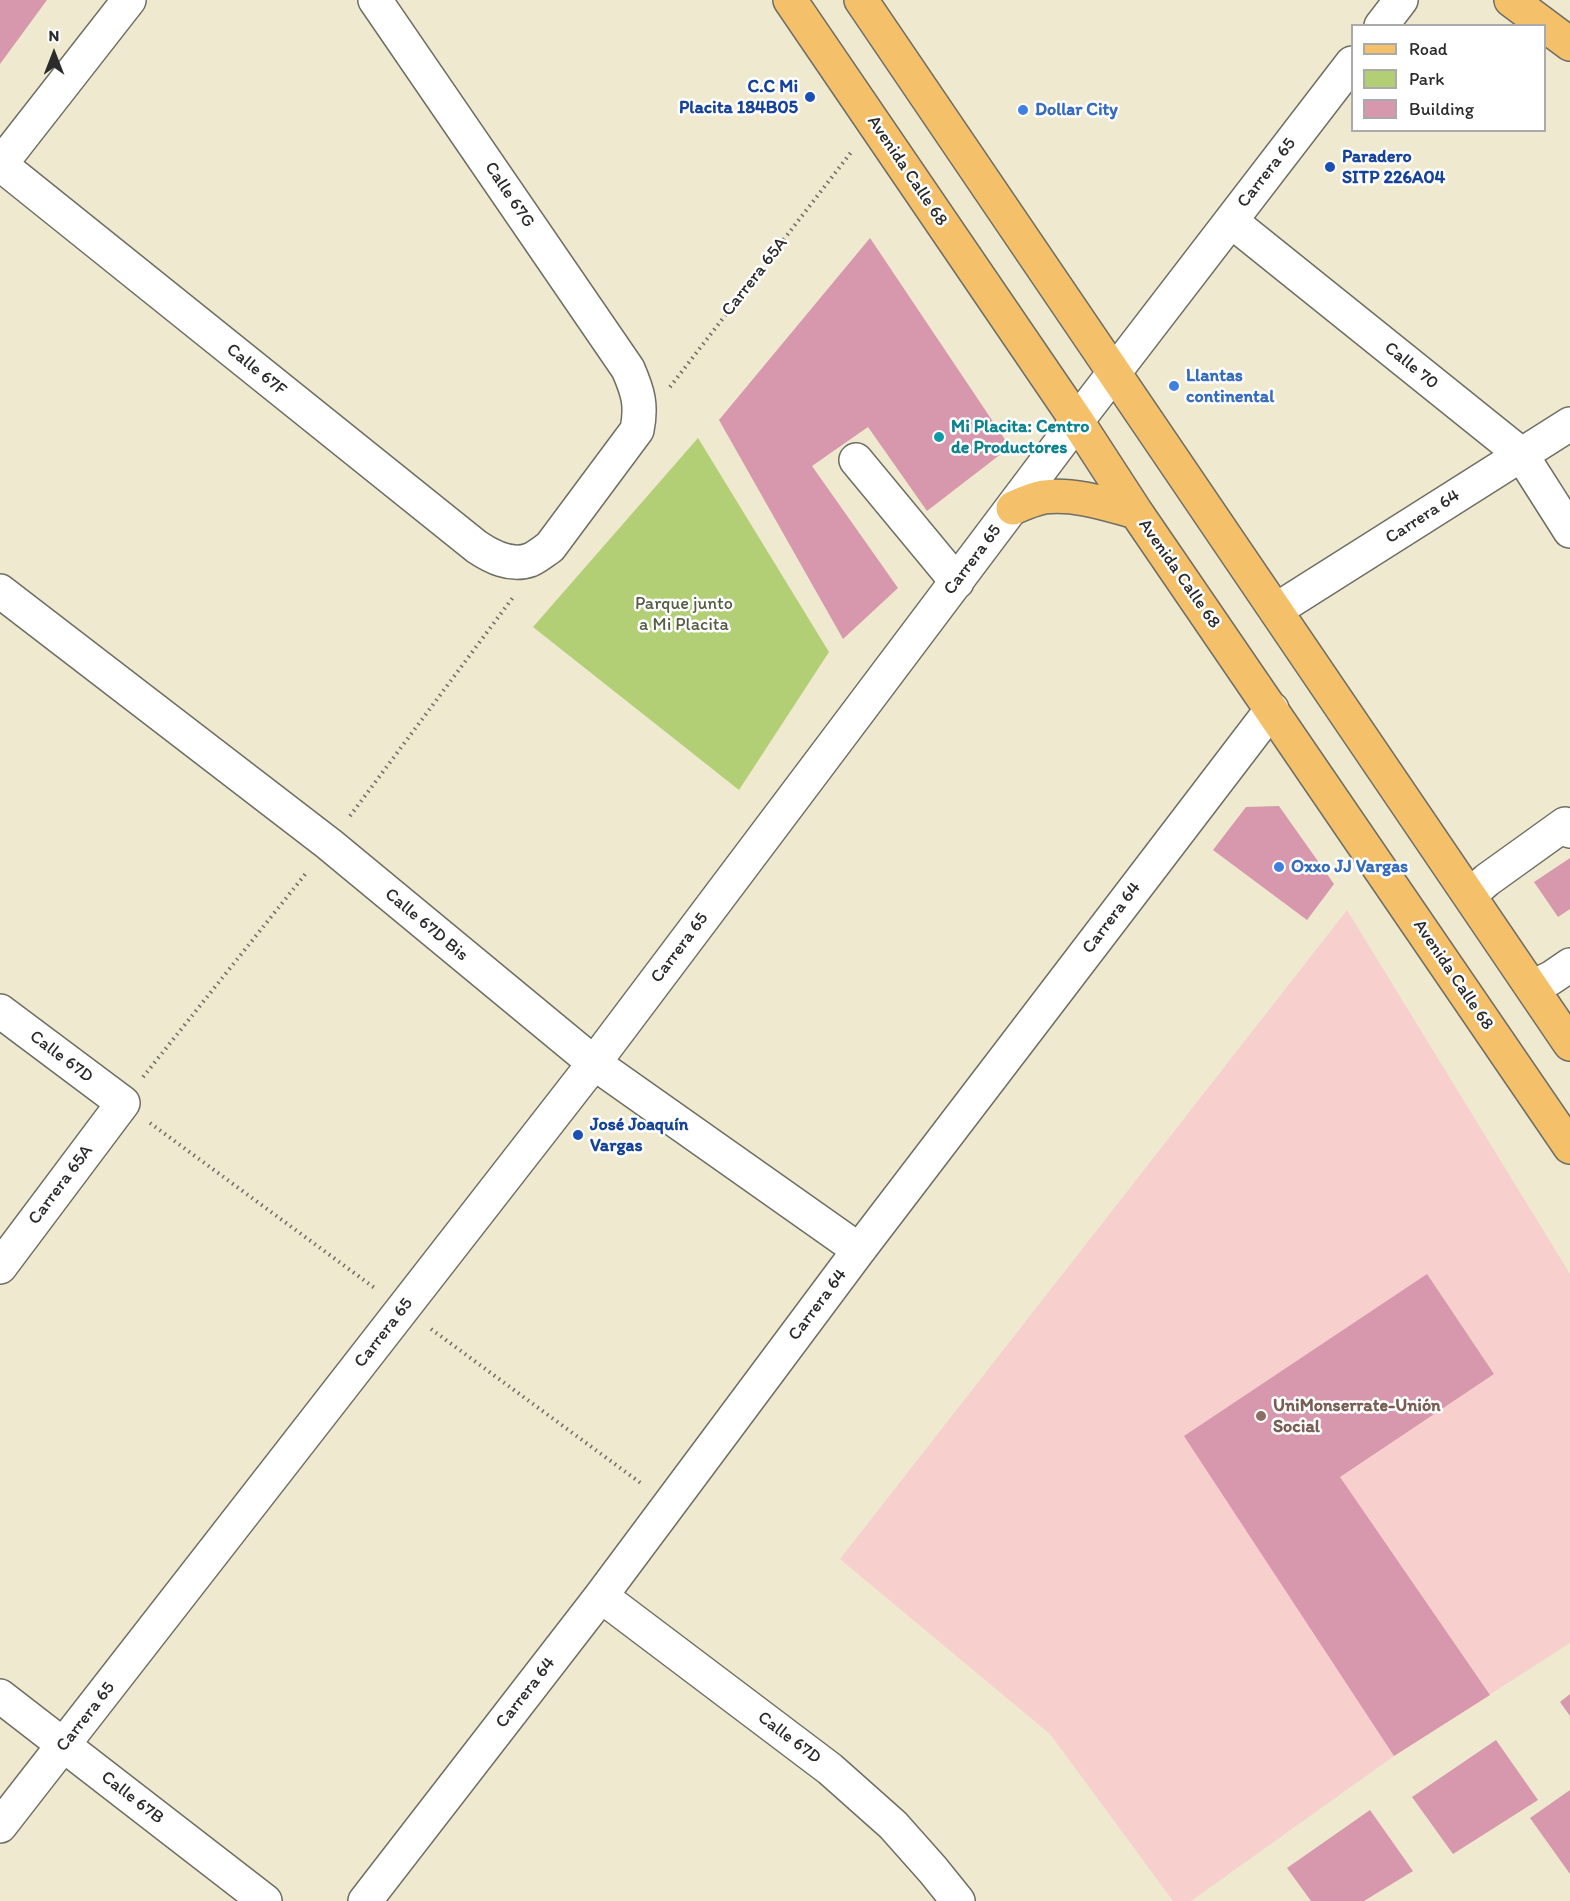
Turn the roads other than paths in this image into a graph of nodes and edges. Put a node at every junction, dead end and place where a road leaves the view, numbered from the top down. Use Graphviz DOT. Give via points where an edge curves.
graph roads {
  1 [pos="129,0"];
  2 [pos="375,0"];
  3 [pos="790,0"];
  4 [pos="861,0"];
  5 [pos="1401,0"];
  6 [pos="1511,0"];
  7 [pos="1383,24"];
  8 [pos="1543,24"];
  9 [pos="1546,26"];
  10 [pos="1570,44"];
  11 [pos="1351,66"];
  12 [pos="0,165"];
  13 [pos="1230,221"];
  14 [pos="1115,371"];
  15 [pos="1077,421"];
  16 [pos="1570,424"];
  17 [pos="637,430"];
  18 [pos="1521,454"];
  19 [pos="856,460"];
  20 [pos="1012,508"];
  21 [pos="1136,512"];
  22 [pos="1570,531"];
  23 [pos="957,582"];
  24 [pos="0,591"];
  25 [pos="1276,610"];
  26 [pos="1272,709"];
  27 [pos="1570,831"];
  28 [pos="1470,895"];
  29 [pos="1570,965"];
  30 [pos="1532,987"];
  31 [pos="0,1011"];
  32 [pos="1570,1044"];
  33 [pos="594,1063"];
  34 [pos="123,1103"];
  35 [pos="1570,1147"];
  36 [pos="859,1250"];
  37 [pos="0,1267"];
  38 [pos="601,1596"];
  39 [pos="0,1695"];
  40 [pos="64,1745"];
  41 [pos="0,1827"];
  42 [pos="265,1901"];
  43 [pos="365,1901"];
  44 [pos="958,1901"];
  1 -- 12 [label="street"];
  2 -- 17 [label="street, Calle 67G" via="628,369 638,392"];
  3 -- 15 [label="main road, Avenida Calle 68"];
  4 -- 14 [label="main road"];
  5 -- 7 [label="street"];
  6 -- 8 [label="main road"];
  9 -- 10 [label="main road"];
  11 -- 13 [label="street, Carrera 65"];
  12 -- 17 [label="street, Calle 67F" via="496,559 530,560 550,547"];
  13 -- 14 [label="street, Carrera 65"];
  13 -- 18 [label="street, Calle 70"];
  14 -- 15 [label="street, Carrera 65"];
  14 -- 25 [label="main road"];
  15 -- 20 [label="street, Carrera 65"];
  15 -- 21 [label="main road, Avenida Calle 68"];
  16 -- 18 [label="street, Carrera 64"];
  18 -- 22 [label="street, Calle 70"];
  18 -- 25 [label="street, Carrera 64"];
  19 -- 23 [label="street"];
  20 -- 21 [label="main road" via="1043,497 1101,502"];
  20 -- 23 [label="street, Carrera 65"];
  21 -- 26 [label="main road, Avenida Calle 68"];
  23 -- 33 [label="street, Carrera 65"];
  24 -- 33 [label="street, Calle 67D Bis" via="329,844"];
  25 -- 28 [label="main road"];
  26 -- 35 [label="main road, Avenida Calle 68"];
  26 -- 36 [label="street, Carrera 64"];
  27 -- 28 [label="street" via="1565,824"];
  28 -- 30 [label="main road"];
  29 -- 30 [label="street"];
  30 -- 32 [label="main road"];
  31 -- 34 [label="street, Calle 67D"];
  33 -- 36 [label="street, Calle 67D Bis"];
  33 -- 40 [label="street, Carrera 65"];
  34 -- 37 [label="street, Carrera 65A"];
  36 -- 38 [label="street, Carrera 64"];
  38 -- 43 [label="street, Carrera 64"];
  38 -- 44 [label="street, Calle 67D" via="830,1769 893,1825"];
  39 -- 40 [label="street, Calle 67B"];
  40 -- 41 [label="street, Carrera 65"];
  40 -- 42 [label="street, Calle 67B"];
}
